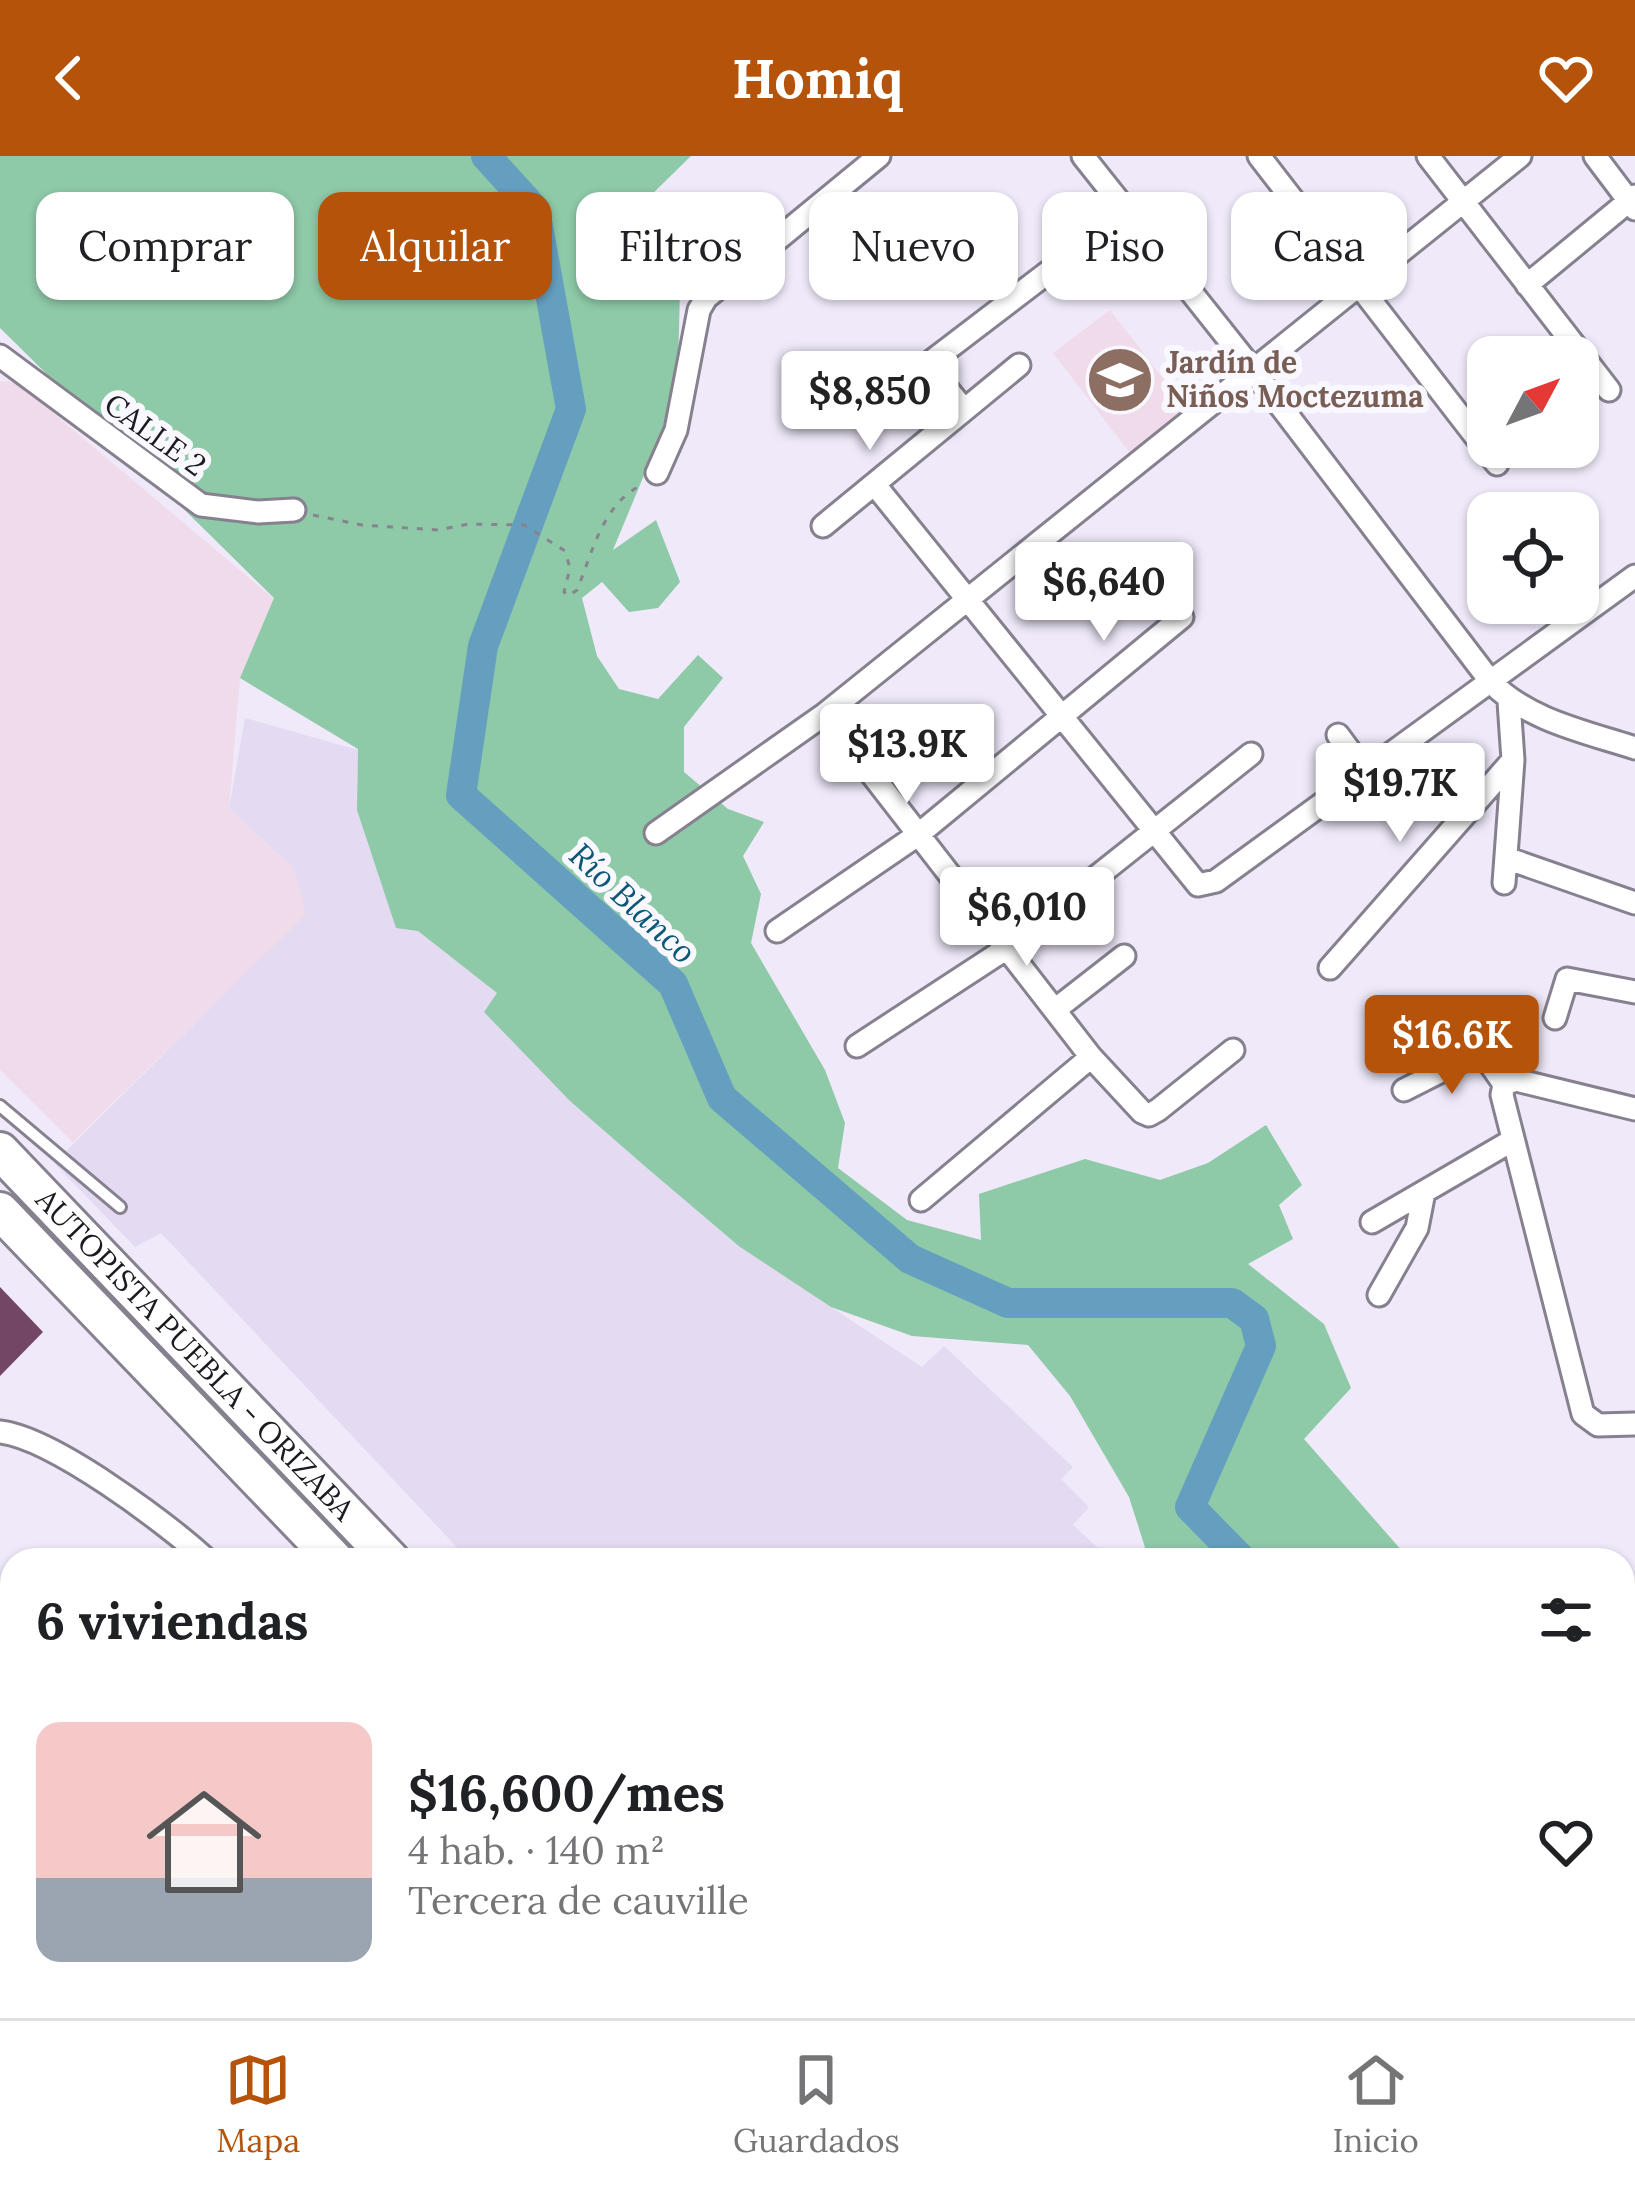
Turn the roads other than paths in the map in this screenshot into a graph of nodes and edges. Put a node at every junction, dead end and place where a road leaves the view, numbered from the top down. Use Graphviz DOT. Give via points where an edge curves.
graph roads {
  1 [pos="878,156"];
  2 [pos="1083,156"];
  3 [pos="1259,156"];
  4 [pos="1428,156"];
  5 [pos="1520,156"];
  6 [pos="1595,156"];
  7 [pos="1111,192"];
  8 [pos="1287,192"];
  9 [pos="1463,202"];
  10 [pos="1633,202"];
  11 [pos="1407,248"];
  12 [pos="1042,276"];
  13 [pos="1527,285"];
  14 [pos="1197,300"];
  15 [pos="1343,300"];
  16 [pos="1372,300"];
  17 [pos="0,356"];
  18 [pos="927,364"];
  19 [pos="1019,365"];
  20 [pos="1253,370"];
  21 [pos="1609,390"];
  22 [pos="869,409"];
  23 [pos="960,412"];
  24 [pos="1467,425"];
  25 [pos="657,472"];
  26 [pos="875,485"];
  27 [pos="294,510"];
  28 [pos="823,526"];
  29 [pos="1635,576"];
  30 [pos="968,600"];
  31 [pos="1182,616"];
  32 [pos="1491,682"];
  33 [pos="1510,702"];
  34 [pos="824,714"];
  35 [pos="1063,715"];
  36 [pos="1338,735"];
  37 [pos="1635,748"];
  38 [pos="1251,754"];
  39 [pos="1514,760"];
  40 [pos="1366,773"];
  41 [pos="1154,832"];
  42 [pos="656,833"];
  43 [pos="919,834"];
  44 [pos="1506,858"];
  45 [pos="1504,883"];
  46 [pos="1635,903"];
  47 [pos="777,931"];
  48 [pos="1007,948"];
  49 [pos="1124,956"];
  50 [pos="1330,968"];
  51 [pos="1635,992"];
  52 [pos="1056,1009"];
  53 [pos="1556,1018"];
  54 [pos="857,1046"];
  55 [pos="1233,1051"];
  56 [pos="1091,1057"];
  57 [pos="1504,1084"];
  58 [pos="1404,1090"];
  59 [pos="0,1106"];
  60 [pos="1635,1109"];
  61 [pos="1513,1140"];
  62 [pos="0,1151"];
  63 [pos="1424,1192"];
  64 [pos="921,1199"];
  65 [pos="121,1207"];
  66 [pos="0,1210"];
  67 [pos="1372,1222"];
  68 [pos="1379,1295"];
  69 [pos="1635,1424"];
  70 [pos="0,1432"];
  71 [pos="193,1548"];
  72 [pos="324,1548"];
  73 [pos="380,1548"];
  1 -- 25 [label="street" via="706,298 676,430"];
  2 -- 7 [label="street"];
  3 -- 8 [label="street"];
  4 -- 9 [label="street"];
  5 -- 9 [label="street"];
  6 -- 10 [label="street"];
  9 -- 11 [label="street"];
  9 -- 13 [label="street"];
  10 -- 13 [label="street"];
  12 -- 18 [label="street"];
  13 -- 21 [label="street"];
  14 -- 20 [label="street"];
  15 -- 20 [label="street"];
  16 -- 24 [label="street"];
  17 -- 27 [label="street, CALLE 2" via="201,506"];
  18 -- 22 [label="street"];
  18 -- 23 [label="street"];
  19 -- 23 [label="street"];
  20 -- 30 [label="street"];
  20 -- 32 [label="street"];
  23 -- 26 [label="street"];
  26 -- 28 [label="street"];
  26 -- 30 [label="street"];
  29 -- 32 [label="street"];
  30 -- 34 [label="street"];
  30 -- 35 [label="street"];
  31 -- 35 [label="street"];
  32 -- 33 [label="street"];
  32 -- 40 [label="street"];
  33 -- 37 [label="street"];
  33 -- 39 [label="street"];
  34 -- 42 [label="street"];
  34 -- 43 [label="street"];
  35 -- 41 [label="street"];
  35 -- 43 [label="street"];
  36 -- 40 [label="street"];
  38 -- 41 [label="street"];
  39 -- 44 [label="street"];
  39 -- 50 [label="street"];
  40 -- 41 [label="street" via="1216,881 1198,885"];
  41 -- 48 [label="street"];
  43 -- 47 [label="street"];
  43 -- 48 [label="street"];
  44 -- 45 [label="street"];
  44 -- 46 [label="street"];
  48 -- 52 [label="street"];
  48 -- 54 [label="street"];
  49 -- 52 [label="street"];
  51 -- 53 [label="street" via="1568,979"];
  52 -- 56 [label="street"];
  55 -- 56 [label="street" via="1149,1114"];
  56 -- 64 [label="street"];
  57 -- 58 [label="street" via="1481,1051"];
  57 -- 60 [label="street" via="1516,1080"];
  57 -- 61 [label="street"];
  59 -- 65 [label="lane"];
  61 -- 63 [label="street"];
  61 -- 69 [label="street" via="1583,1414 1598,1425"];
  62 -- 73 [label="highway, AUTOPISTA PUEBLA - ORIZABA"];
  63 -- 67 [label="street"];
  63 -- 68 [label="street" via="1418,1228"];
  66 -- 72 [label="highway, AUTOPISTA PUEBLA - ORIZABA"];
  70 -- 71 [label="street" via="54,1453"];
}
